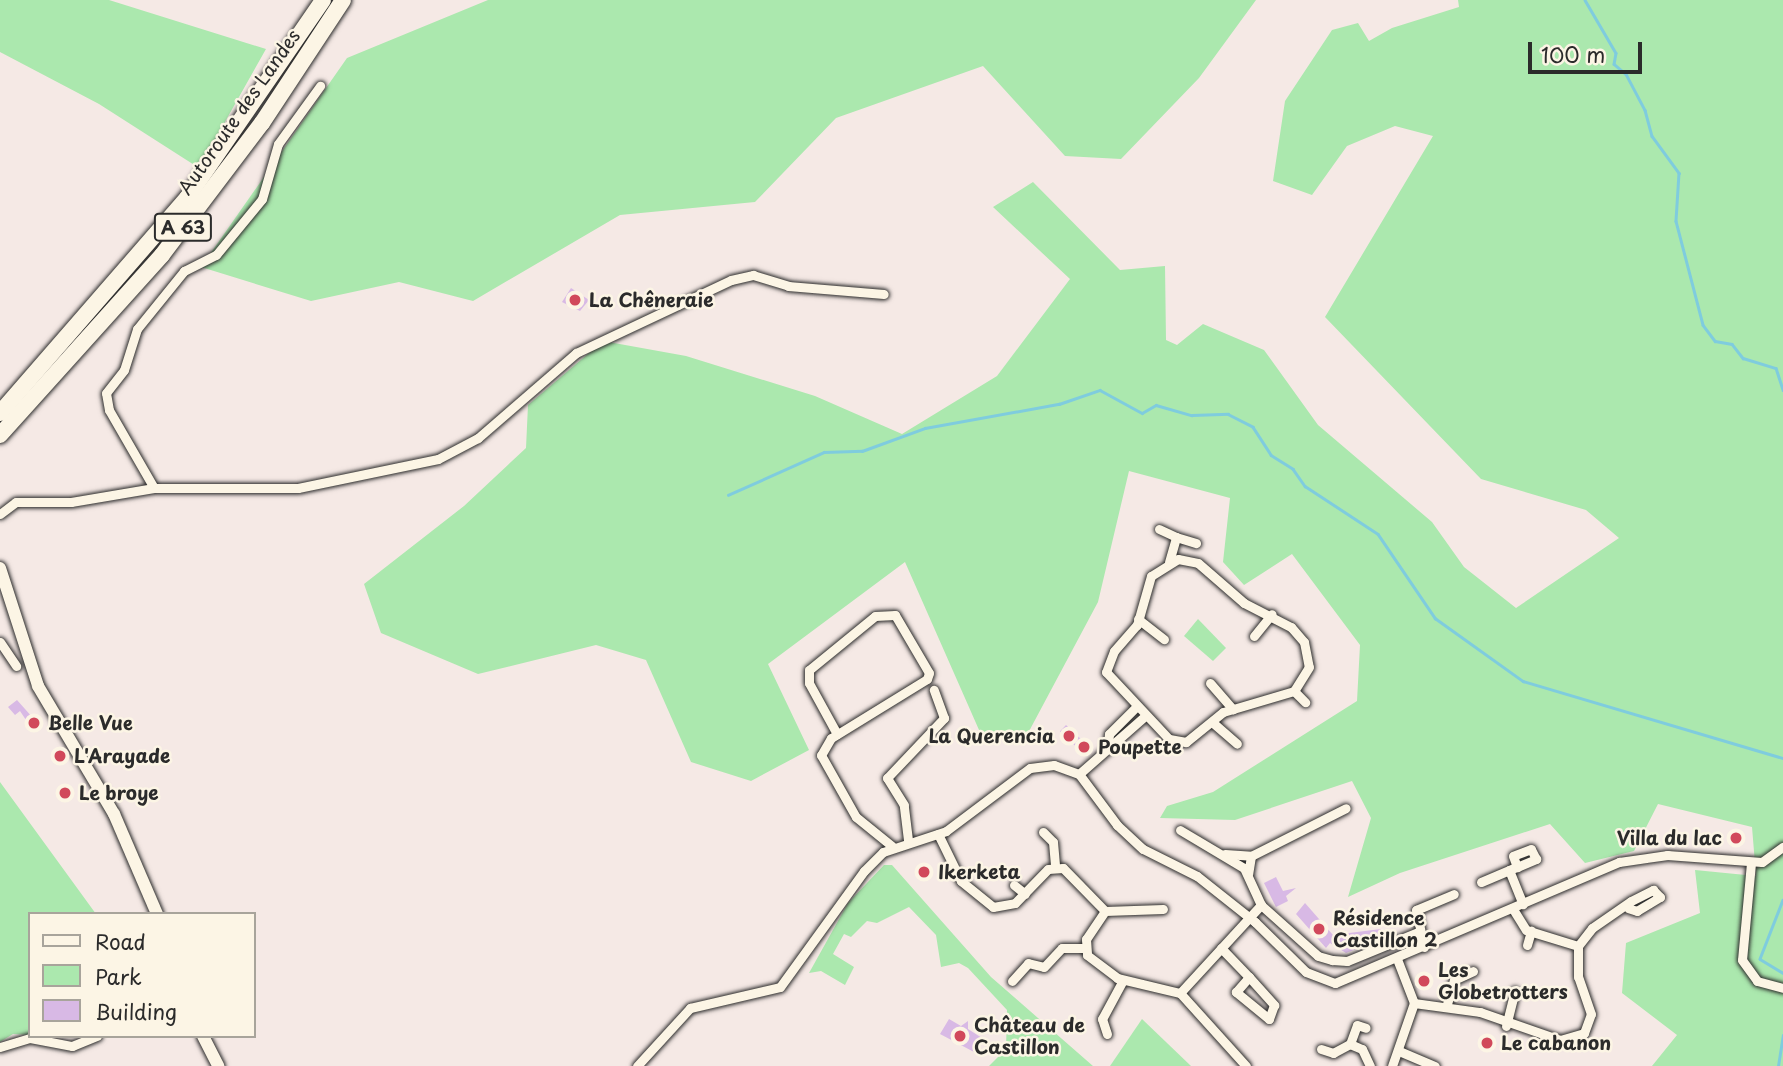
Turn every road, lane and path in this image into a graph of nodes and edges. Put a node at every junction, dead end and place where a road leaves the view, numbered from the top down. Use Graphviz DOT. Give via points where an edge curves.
graph roads {
  1 [pos="323,0"];
  2 [pos="342,0"];
  3 [pos="320,86"];
  4 [pos="884,294"];
  5 [pos="0,413"];
  6 [pos="0,435"];
  7 [pos="154,488"];
  8 [pos="0,513"];
  9 [pos="1159,529"];
  10 [pos="1176,537"];
  11 [pos="1196,543"];
  12 [pos="1169,562"];
  13 [pos="0,568"];
  14 [pos="1272,614"];
  15 [pos="1138,619"];
  16 [pos="1254,636"];
  17 [pos="21,639"];
  18 [pos="1164,639"];
  19 [pos="1,644"];
  20 [pos="16,666"];
  21 [pos="1210,682"];
  22 [pos="934,690"];
  23 [pos="1294,691"];
  24 [pos="1305,702"];
  25 [pos="1136,707"];
  26 [pos="1233,709"];
  27 [pos="1145,716"];
  28 [pos="1212,722"];
  29 [pos="1123,728"];
  30 [pos="837,734"];
  31 [pos="1237,744"];
  32 [pos="1080,774"];
  33 [pos="1346,808"];
  34 [pos="1180,830"];
  35 [pos="1043,832"];
  36 [pos="938,834"];
  37 [pos="908,840"];
  38 [pos="892,846"];
  39 [pos="1783,847"];
  40 [pos="1224,854"];
  41 [pos="1251,856"];
  42 [pos="1751,863"];
  43 [pos="1055,867"];
  44 [pos="1248,874"];
  45 [pos="1481,883"];
  46 [pos="1014,885"];
  47 [pos="1025,894"];
  48 [pos="1454,894"];
  49 [pos="1523,904"];
  50 [pos="1261,905"];
  51 [pos="1512,908"];
  52 [pos="1628,908"];
  53 [pos="1163,909"];
  54 [pos="1105,911"];
  55 [pos="157,912"];
  56 [pos="1251,918"];
  57 [pos="1531,931"];
  58 [pos="1418,932"];
  59 [pos="1527,945"];
  60 [pos="1578,946"];
  61 [pos="1424,947"];
  62 [pos="1084,948"];
  63 [pos="1222,948"];
  64 [pos="1397,959"];
  65 [pos="1473,971"];
  66 [pos="1249,977"];
  67 [pos="1123,980"];
  68 [pos="1012,981"];
  69 [pos="1783,988"];
  70 [pos="1515,991"];
  71 [pos="1180,993"];
  72 [pos="1414,1003"];
  73 [pos="1447,1004"];
  74 [pos="1506,1026"];
  75 [pos="1366,1028"];
  76 [pos="1107,1034"];
  77 [pos="30,1038"];
  78 [pos="30,1038"];
  79 [pos="92,1038"];
  80 [pos="204,1038"];
  81 [pos="1350,1044"];
  82 [pos="0,1047"];
  83 [pos="1321,1049"];
  84 [pos="1399,1051"];
  85 [pos="218,1066"];
  86 [pos="637,1066"];
  87 [pos="1246,1066"];
  88 [pos="1370,1066"];
  89 [pos="1392,1066"];
  90 [pos="1435,1066"];
  1 -- 5 [label="highway, Autoroute des Landes / A 63" via="187,198"];
  2 -- 6 [label="highway, Autoroute des Landes / A 63" via="261,123 162,255"];
  3 -- 7 [label="street" via="278,144 262,199 215,255 184,271 137,329 124,370 106,393 109,410"];
  4 -- 7 [label="street" via="741,276 576,353 450,456 298,488"];
  7 -- 8 [label="street" via="71,502 16,502"];
  9 -- 10 [label="street"];
  10 -- 11 [label="street"];
  10 -- 12 [label="street"];
  12 -- 14 [label="street" via="1198,563 1244,603"];
  12 -- 15 [label="street" via="1145,587"];
  13 -- 17 [label="street"];
  14 -- 16 [label="street"];
  14 -- 23 [label="street" via="1298,634 1309,656 1306,679"];
  15 -- 18 [label="street"];
  15 -- 25 [label="street" via="1114,651 1106,672"];
  17 -- 19 [label="street"];
  17 -- 55 [label="street" via="38,686 130,845"];
  19 -- 20 [label="street"];
  21 -- 26 [label="street"];
  22 -- 37 [label="street" via="944,718 887,778 904,805"];
  23 -- 24 [label="street"];
  23 -- 26 [label="street"];
  25 -- 27 [label="street"];
  25 -- 29 [label="street"];
  26 -- 28 [label="street"];
  27 -- 28 [label="street" via="1178,742 1193,738"];
  27 -- 29 [label="street"];
  28 -- 31 [label="street"];
  29 -- 32 [label="street"];
  30 -- 30 [label="street" via="927,678 924,663 895,615 875,616 809,670 809,684"];
  30 -- 38 [label="street" via="823,748 822,761 856,817"];
  32 -- 36 [label="street" via="1054,765 1017,773"];
  32 -- 56 [label="street" via="1127,836 1197,876"];
  33 -- 41 [label="street"];
  34 -- 40 [label="street"];
  35 -- 43 [label="street" via="1053,842"];
  36 -- 37 [label="street"];
  36 -- 47 [label="street" via="961,881 982,903 1005,908"];
  37 -- 38 [label="street"];
  38 -- 86 [label="street" via="863,871 780,987 690,1008"];
  39 -- 42 [label="street" via="1767,860"];
  40 -- 41 [label="street"];
  40 -- 44 [label="street"];
  41 -- 44 [label="street"];
  42 -- 49 [label="street" via="1667,855 1636,859"];
  42 -- 69 [label="street" via="1742,960 1757,981"];
  43 -- 47 [label="street"];
  43 -- 54 [label="street" via="1101,901"];
  44 -- 50 [label="street"];
  45 -- 49 [label="street" via="1513,869"];
  46 -- 47 [label="street"];
  48 -- 58 [label="street" via="1416,910"];
  49 -- 51 [label="street"];
  50 -- 56 [label="street"];
  50 -- 58 [label="street" via="1318,956 1332,960 1347,961"];
  51 -- 57 [label="street" via="1521,925"];
  51 -- 61 [label="street"];
  52 -- 60 [label="street" via="1591,928"];
  53 -- 54 [label="street"];
  54 -- 62 [label="street"];
  56 -- 63 [label="street"];
  56 -- 64 [label="street" via="1306,972 1321,979 1344,980"];
  57 -- 59 [label="street"];
  57 -- 60 [label="street"];
  58 -- 61 [label="street"];
  60 -- 74 [label="street" via="1578,977 1591,1014 1584,1033 1560,1040"];
  61 -- 64 [label="street"];
  62 -- 67 [label="street" via="1110,975"];
  62 -- 68 [label="street" via="1062,948 1044,967 1028,963"];
  63 -- 66 [label="street"];
  63 -- 71 [label="street"];
  64 -- 72 [label="street"];
  65 -- 73 [label="street" via="1454,980"];
  66 -- 66 [label="street" via="1273,1005 1269,1019 1236,992"];
  67 -- 71 [label="street"];
  67 -- 76 [label="street" via="1118,998 1102,1019"];
  70 -- 74 [label="street"];
  71 -- 87 [label="street"];
  72 -- 73 [label="street"];
  72 -- 84 [label="street"];
  73 -- 74 [label="street"];
  75 -- 81 [label="street" via="1357,1025"];
  77 -- 82 [label="street"];
  78 -- 79 [label="street" via="72,1046"];
  80 -- 85 [label="street"];
  81 -- 83 [label="street" via="1333,1053"];
  81 -- 88 [label="street" via="1362,1049"];
  84 -- 89 [label="street"];
  84 -- 90 [label="street"];
}
